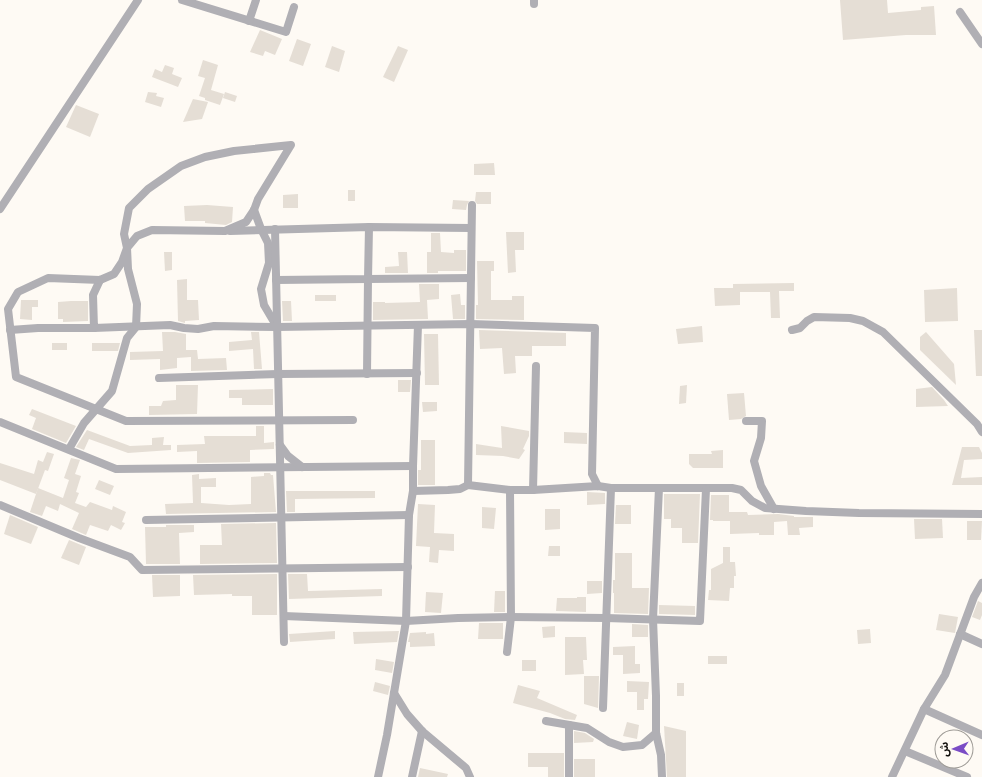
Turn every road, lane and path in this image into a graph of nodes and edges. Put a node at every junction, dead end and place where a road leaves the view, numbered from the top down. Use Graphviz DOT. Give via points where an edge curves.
graph roads {
  1 [pos="138,0"];
  2 [pos="182,0"];
  3 [pos="256,0"];
  4 [pos="294,7"];
  5 [pos="960,12"];
  6 [pos="249,21"];
  7 [pos="982,44"];
  8 [pos="472,204"];
  9 [pos="0,209"];
  10 [pos="254,210"];
  11 [pos="369,227"];
  12 [pos="471,228"];
  13 [pos="261,229"];
  14 [pos="275,229"];
  15 [pos="225,231"];
  16 [pos="127,248"];
  17 [pos="471,278"];
  18 [pos="368,279"];
  19 [pos="100,280"];
  20 [pos="276,280"];
  21 [pos="418,324"];
  22 [pos="470,324"];
  23 [pos="367,326"];
  24 [pos="136,327"];
  25 [pos="278,327"];
  26 [pos="94,328"];
  27 [pos="10,330"];
  28 [pos="792,330"];
  29 [pos="536,366"];
  30 [pos="417,373"];
  31 [pos="278,374"];
  32 [pos="367,374"];
  33 [pos="158,378"];
  34 [pos="95,410"];
  35 [pos="279,420"];
  36 [pos="353,420"];
  37 [pos="0,422"];
  38 [pos="746,422"];
  39 [pos="982,432"];
  40 [pos="280,445"];
  41 [pos="69,449"];
  42 [pos="302,466"];
  43 [pos="413,466"];
  44 [pos="280,467"];
  45 [pos="468,485"];
  46 [pos="598,486"];
  47 [pos="611,488"];
  48 [pos="659,488"];
  49 [pos="706,489"];
  50 [pos="510,490"];
  51 [pos="533,490"];
  52 [pos="413,491"];
  53 [pos="0,505"];
  54 [pos="774,509"];
  55 [pos="982,514"];
  56 [pos="409,515"];
  57 [pos="281,518"];
  58 [pos="146,520"];
  59 [pos="408,567"];
  60 [pos="282,568"];
  61 [pos="982,583"];
  62 [pos="978,599"];
  63 [pos="284,616"];
  64 [pos="511,617"];
  65 [pos="606,618"];
  66 [pos="653,619"];
  67 [pos="406,621"];
  68 [pos="960,634"];
  69 [pos="284,642"];
  70 [pos="982,644"];
  71 [pos="507,652"];
  72 [pos="394,693"];
  73 [pos="603,708"];
  74 [pos="924,709"];
  75 [pos="546,721"];
  76 [pos="569,725"];
  77 [pos="422,731"];
  78 [pos="656,733"];
  79 [pos="982,735"];
  80 [pos="905,751"];
  81 [pos="378,777"];
  82 [pos="412,777"];
  83 [pos="470,777"];
  84 [pos="569,777"];
  85 [pos="662,777"];
  86 [pos="892,777"];
  87 [pos="967,777"];
  1 -- 9 [label="street"];
  2 -- 6 [label="street"];
  3 -- 6 [label="street"];
  4 -- 6 [label="street" via="286,32"];
  5 -- 7 [label="street"];
  8 -- 12 [label="street"];
  10 -- 13 [label="street"];
  10 -- 15 [label="street" via="246,222"];
  10 -- 16 [label="street" via="291,145 234,151 205,157 181,166 148,189 129,208 124,234"];
  11 -- 12 [label="street"];
  11 -- 14 [label="street"];
  11 -- 18 [label="street"];
  12 -- 17 [label="street"];
  13 -- 14 [label="street"];
  13 -- 15 [label="street"];
  13 -- 25 [label="street" via="268,243 268,263 261,289 264,305"];
  14 -- 20 [label="street"];
  15 -- 16 [label="street" via="152,230 136,236"];
  16 -- 19 [label="street" via="114,274"];
  16 -- 24 [label="street" via="128,268 137,304"];
  17 -- 18 [label="street"];
  17 -- 22 [label="street"];
  18 -- 20 [label="street"];
  18 -- 23 [label="street"];
  19 -- 26 [label="street" via="93,295"];
  19 -- 27 [label="street" via="48,278 18,292 8,309"];
  20 -- 25 [label="street"];
  21 -- 22 [label="street"];
  21 -- 23 [label="street"];
  21 -- 30 [label="street"];
  22 -- 45 [label="street"];
  22 -- 46 [label="street" via="595,328 592,474"];
  23 -- 25 [label="street"];
  23 -- 32 [label="street"];
  24 -- 25 [label="street" via="170,324 184,328"];
  24 -- 26 [label="street"];
  24 -- 34 [label="street" via="127,338 112,391"];
  25 -- 31 [label="street"];
  26 -- 27 [label="street"];
  27 -- 34 [label="street" via="16,377"];
  28 -- 39 [label="street" via="800,328 814,317 863,320 883,332 977,424"];
  29 -- 51 [label="street"];
  30 -- 32 [label="street"];
  30 -- 43 [label="street"];
  31 -- 32 [label="street"];
  31 -- 33 [label="street"];
  31 -- 35 [label="street"];
  34 -- 35 [label="street" via="126,421"];
  34 -- 41 [label="street"];
  35 -- 36 [label="street"];
  35 -- 40 [label="street"];
  37 -- 41 [label="street"];
  38 -- 54 [label="street" via="762,421 761,438 754,461 761,486"];
  40 -- 42 [label="street" via="288,456"];
  40 -- 44 [label="street"];
  41 -- 44 [label="street" via="116,469"];
  42 -- 43 [label="street"];
  42 -- 44 [label="street"];
  43 -- 52 [label="street"];
  44 -- 57 [label="street"];
  45 -- 50 [label="street"];
  45 -- 52 [label="street" via="448,490"];
  46 -- 47 [label="street"];
  46 -- 51 [label="street"];
  47 -- 48 [label="street"];
  47 -- 65 [label="street"];
  48 -- 49 [label="street"];
  48 -- 66 [label="street"];
  49 -- 54 [label="street" via="741,490 752,501 765,508"];
  49 -- 66 [label="street" via="700,621"];
  50 -- 51 [label="street"];
  50 -- 64 [label="street"];
  52 -- 56 [label="street"];
  53 -- 60 [label="street" via="130,558 142,570"];
  54 -- 55 [label="street" via="859,514"];
  56 -- 57 [label="street"];
  56 -- 59 [label="street"];
  57 -- 58 [label="street"];
  57 -- 60 [label="street"];
  59 -- 60 [label="street"];
  59 -- 67 [label="street"];
  60 -- 63 [label="street"];
  61 -- 62 [label="street"];
  62 -- 68 [label="street"];
  63 -- 67 [label="street"];
  63 -- 69 [label="street"];
  64 -- 65 [label="street"];
  64 -- 67 [label="street"];
  64 -- 71 [label="street"];
  65 -- 66 [label="street"];
  65 -- 73 [label="street"];
  66 -- 78 [label="street"];
  67 -- 72 [label="street"];
  68 -- 70 [label="street"];
  68 -- 74 [label="street" via="945,675"];
  72 -- 77 [label="street"];
  72 -- 81 [label="street"];
  74 -- 79 [label="street"];
  74 -- 80 [label="street"];
  75 -- 76 [label="street"];
  76 -- 78 [label="street" via="588,728 608,742 622,747 642,745"];
  76 -- 84 [label="street"];
  77 -- 82 [label="street"];
  77 -- 83 [label="street" via="466,768"];
  78 -- 85 [label="street"];
  80 -- 86 [label="street"];
  80 -- 87 [label="street"];
}
